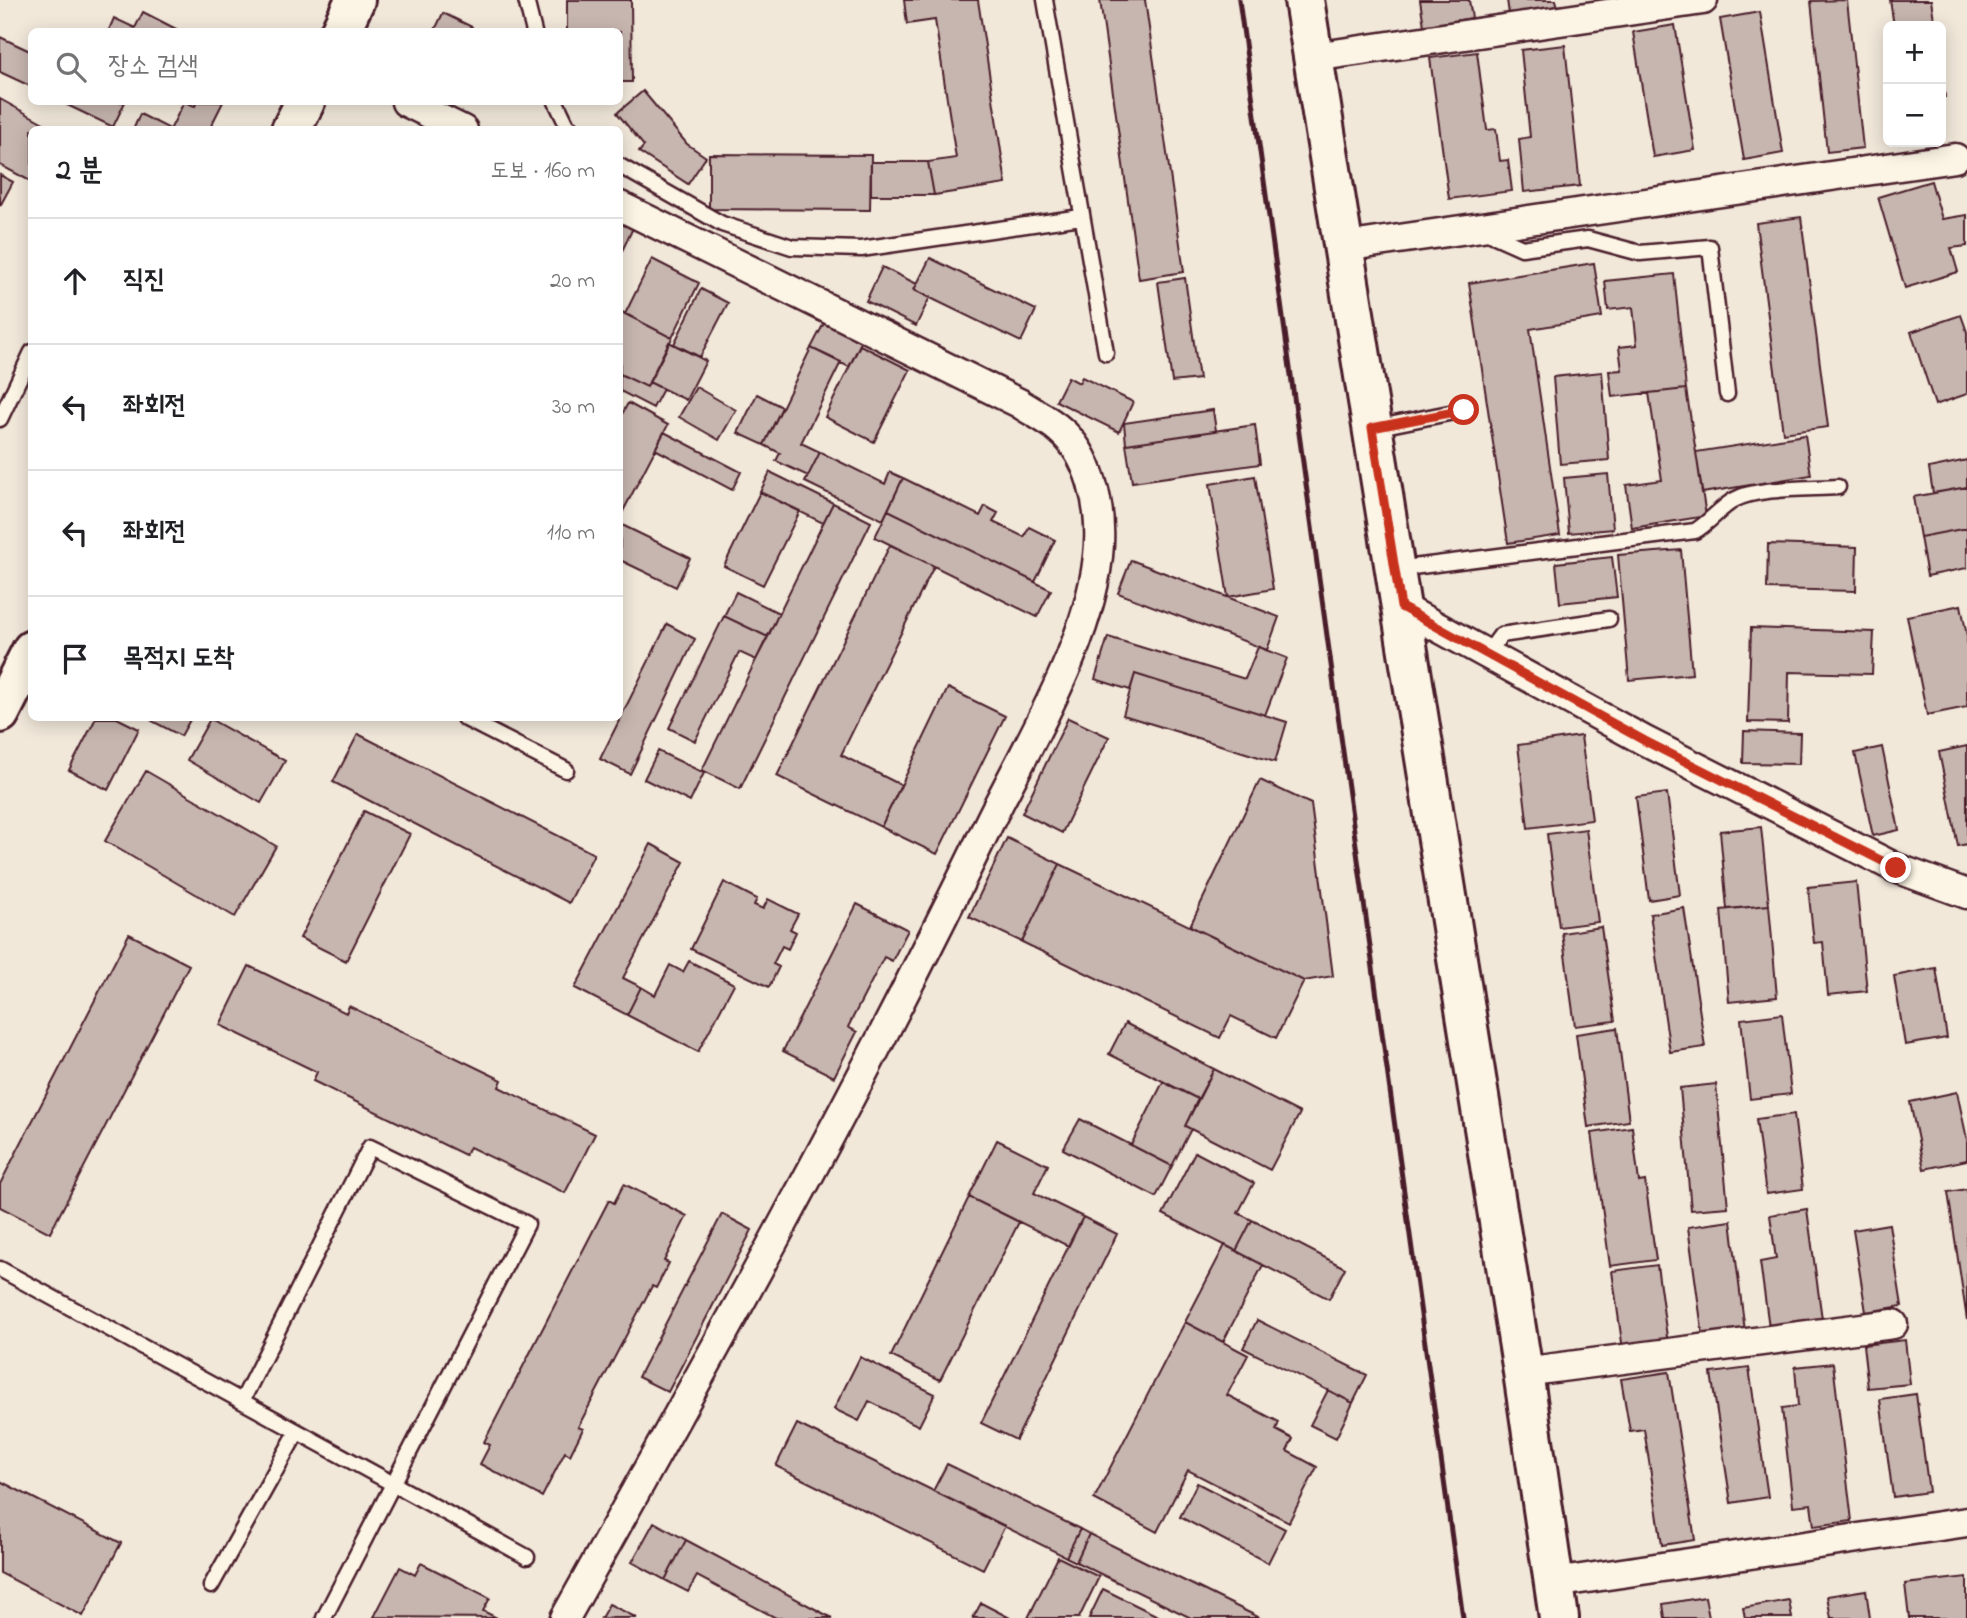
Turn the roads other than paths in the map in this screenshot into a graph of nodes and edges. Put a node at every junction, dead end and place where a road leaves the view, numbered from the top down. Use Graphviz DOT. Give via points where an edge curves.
graph roads {
  1 [pos="355,0"];
  2 [pos="526,0"];
  3 [pos="1045,0"];
  4 [pos="1304,0"];
  5 [pos="1703,0"];
  6 [pos="342,28"];
  7 [pos="533,28"];
  8 [pos="1314,57"];
  9 [pos="304,105"];
  10 [pos="411,105"];
  11 [pos="557,105"];
  12 [pos="293,126"];
  13 [pos="455,126"];
  14 [pos="568,126"];
  15 [pos="1961,158"];
  16 [pos="623,168"];
  17 [pos="623,207"];
  18 [pos="1081,217"];
  19 [pos="1476,228"];
  20 [pos="1344,247"];
  21 [pos="1107,353"];
  22 [pos="28,360"];
  23 [pos="1727,394"];
  24 [pos="1464,410"];
  25 [pos="0,419"];
  26 [pos="1372,428"];
  27 [pos="1838,487"];
  28 [pos="1395,569"];
  29 [pos="1401,607"];
  30 [pos="1609,619"];
  31 [pos="1487,654"];
  32 [pos="28,657"];
  33 [pos="0,713"];
  34 [pos="470,721"];
  35 [pos="566,770"];
  36 [pos="1967,894"];
  37 [pos="0,1269"];
  38 [pos="1893,1324"];
  39 [pos="1523,1372"];
  40 [pos="242,1401"];
  41 [pos="297,1432"];
  42 [pos="395,1485"];
  43 [pos="1967,1522"];
  44 [pos="527,1557"];
  45 [pos="211,1586"];
  46 [pos="1556,1600"];
  47 [pos="324,1618"];
  48 [pos="565,1618"];
  1 -- 6 [label="main road"];
  2 -- 7 [label="lane"];
  3 -- 18 [label="lane"];
  4 -- 8 [label="main road"];
  5 -- 8 [label="street"];
  8 -- 20 [label="main road"];
  9 -- 12 [label="main road"];
  10 -- 13 [label="street"];
  11 -- 14 [label="lane"];
  15 -- 19 [label="street"];
  16 -- 18 [label="lane" via="722,224 792,247 860,249"];
  17 -- 48 [label="street" via="1019,403 1060,430 1080,453 1093,488 1099,541 1093,589 1076,644 946,912"];
  18 -- 21 [label="lane"];
  19 -- 20 [label="street"];
  19 -- 23 [label="lane" via="1522,248 1588,239 1640,253 1710,247"];
  20 -- 26 [label="main road"];
  22 -- 25 [label="lane"];
  24 -- 26 [label="lane"];
  26 -- 28 [label="main road"];
  27 -- 28 [label="lane" via="1733,500 1695,531"];
  28 -- 29 [label="main road"];
  29 -- 31 [label="street"];
  29 -- 39 [label="main road"];
  30 -- 31 [label="lane" via="1501,635"];
  31 -- 36 [label="street" via="1645,741 1896,868"];
  32 -- 33 [label="main road"];
  34 -- 35 [label="lane"];
  37 -- 40 [label="lane"];
  38 -- 39 [label="street"];
  39 -- 46 [label="main road"];
  40 -- 41 [label="lane"];
  40 -- 42 [label="lane" via="370,1147 527,1224"];
  41 -- 42 [label="lane"];
  41 -- 45 [label="lane"];
  42 -- 44 [label="lane"];
  42 -- 47 [label="lane"];
  43 -- 46 [label="street"];
}
